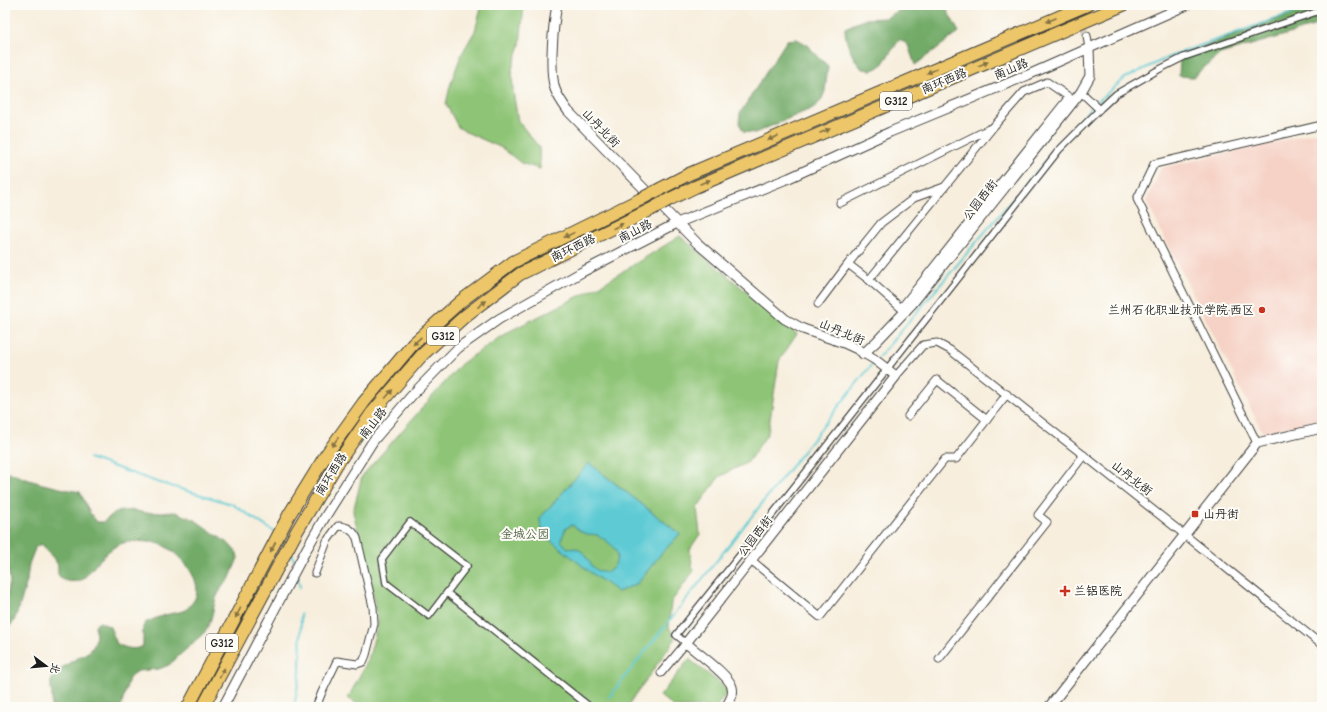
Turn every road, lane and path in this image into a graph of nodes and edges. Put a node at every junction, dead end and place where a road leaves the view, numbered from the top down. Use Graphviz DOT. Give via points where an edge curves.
graph roads {
  1 [pos="557,5"];
  2 [pos="1087,5"];
  3 [pos="1123,5"];
  4 [pos="1187,5"];
  5 [pos="1322,10"];
  6 [pos="1087,36"];
  7 [pos="1089,48"];
  8 [pos="1084,94"];
  9 [pos="1098,108"];
  10 [pos="1322,125"];
  11 [pos="994,126"];
  12 [pos="944,187"];
  13 [pos="840,203"];
  14 [pos="677,223"];
  15 [pos="848,264"];
  16 [pos="870,280"];
  17 [pos="818,304"];
  18 [pos="903,310"];
  19 [pos="863,354"];
  20 [pos="885,368"];
  21 [pos="896,376"];
  22 [pos="1007,394"];
  23 [pos="908,416"];
  24 [pos="987,420"];
  25 [pos="1322,428"];
  26 [pos="1257,443"];
  27 [pos="1084,455"];
  28 [pos="315,534"];
  29 [pos="1185,535"];
  30 [pos="327,541"];
  31 [pos="751,560"];
  32 [pos="315,573"];
  33 [pos="447,593"];
  34 [pos="686,643"];
  35 [pos="1322,645"];
  36 [pos="939,659"];
  37 [pos="661,673"];
  38 [pos="188,707"];
  39 [pos="203,707"];
  40 [pos="224,707"];
  41 [pos="316,707"];
  42 [pos="590,707"];
  43 [pos="726,707"];
  44 [pos="1049,707"];
  1 -- 14 [label="street, 山丹北街" via="553,26 553,81 562,103"];
  2 -- 38 [label="highway, 南环西路 / G312, one-way, bridge" via="689,174 513,262 461,301 413,344 364,402 326,455 289,515"];
  39 -- 3 [label="highway, 南环西路 / G312, one-way, bridge" via="297,531 337,464 372,413 422,355 465,316 520,274 702,183"];
  4 -- 7 [label="street, 南山路"];
  5 -- 9 [label="street" via="1184,57 1126,88"];
  6 -- 7 [label="street"];
  7 -- 8 [label="street, 公园西街" via="1090,76"];
  7 -- 14 [label="street, 南山路" via="890,132 789,178"];
  8 -- 9 [label="street"];
  8 -- 18 [label="street, 公园西街"];
  9 -- 20 [label="street" via="1059,150"];
  10 -- 26 [label="street" via="1154,164 1137,199"];
  11 -- 12 [label="street"];
  11 -- 13 [label="street"];
  11 -- 18 [label="street" via="1024,92 1047,82 1069,97"];
  12 -- 15 [label="street" via="914,198 881,223"];
  12 -- 16 [label="street"];
  14 -- 19 [label="street, 山丹北街" via="785,318 803,328 844,343"];
  14 -- 28 [label="street, 南山路" via="498,319 458,348 373,440"];
  15 -- 16 [label="street"];
  15 -- 17 [label="street"];
  16 -- 18 [label="street"];
  18 -- 19 [label="street, 公园西街"];
  19 -- 20 [label="street, 山丹北街"];
  20 -- 21 [label="street, 山丹北街"];
  20 -- 34 [label="street" via="794,488 676,635"];
  21 -- 22 [label="street, 山丹北街" via="923,345 937,344 950,350"];
  21 -- 31 [label="street, 公园西街"];
  22 -- 24 [label="street"];
  22 -- 27 [label="street, 山丹北街"];
  23 -- 24 [label="street" via="937,380"];
  24 -- 31 [label="street" via="956,459 945,458 820,616"];
  25 -- 26 [label="street"];
  26 -- 29 [label="street"];
  27 -- 29 [label="street, 山丹北街"];
  27 -- 36 [label="street" via="1038,514 1048,522"];
  28 -- 30 [label="street"];
  28 -- 40 [label="street, 南山路"];
  29 -- 35 [label="street, 山丹北街"];
  29 -- 44 [label="street"];
  30 -- 32 [label="street"];
  30 -- 41 [label="street" via="338,526 346,527 355,535 373,607 374,624 363,662 357,664 337,661"];
  31 -- 34 [label="street, 公园西街"];
  33 -- 33 [label="street" via="467,566 410,522 382,559 386,583 429,616"];
  33 -- 42 [label="street"];
  34 -- 37 [label="street"];
  34 -- 43 [label="street" via="732,685 732,698"];
}
